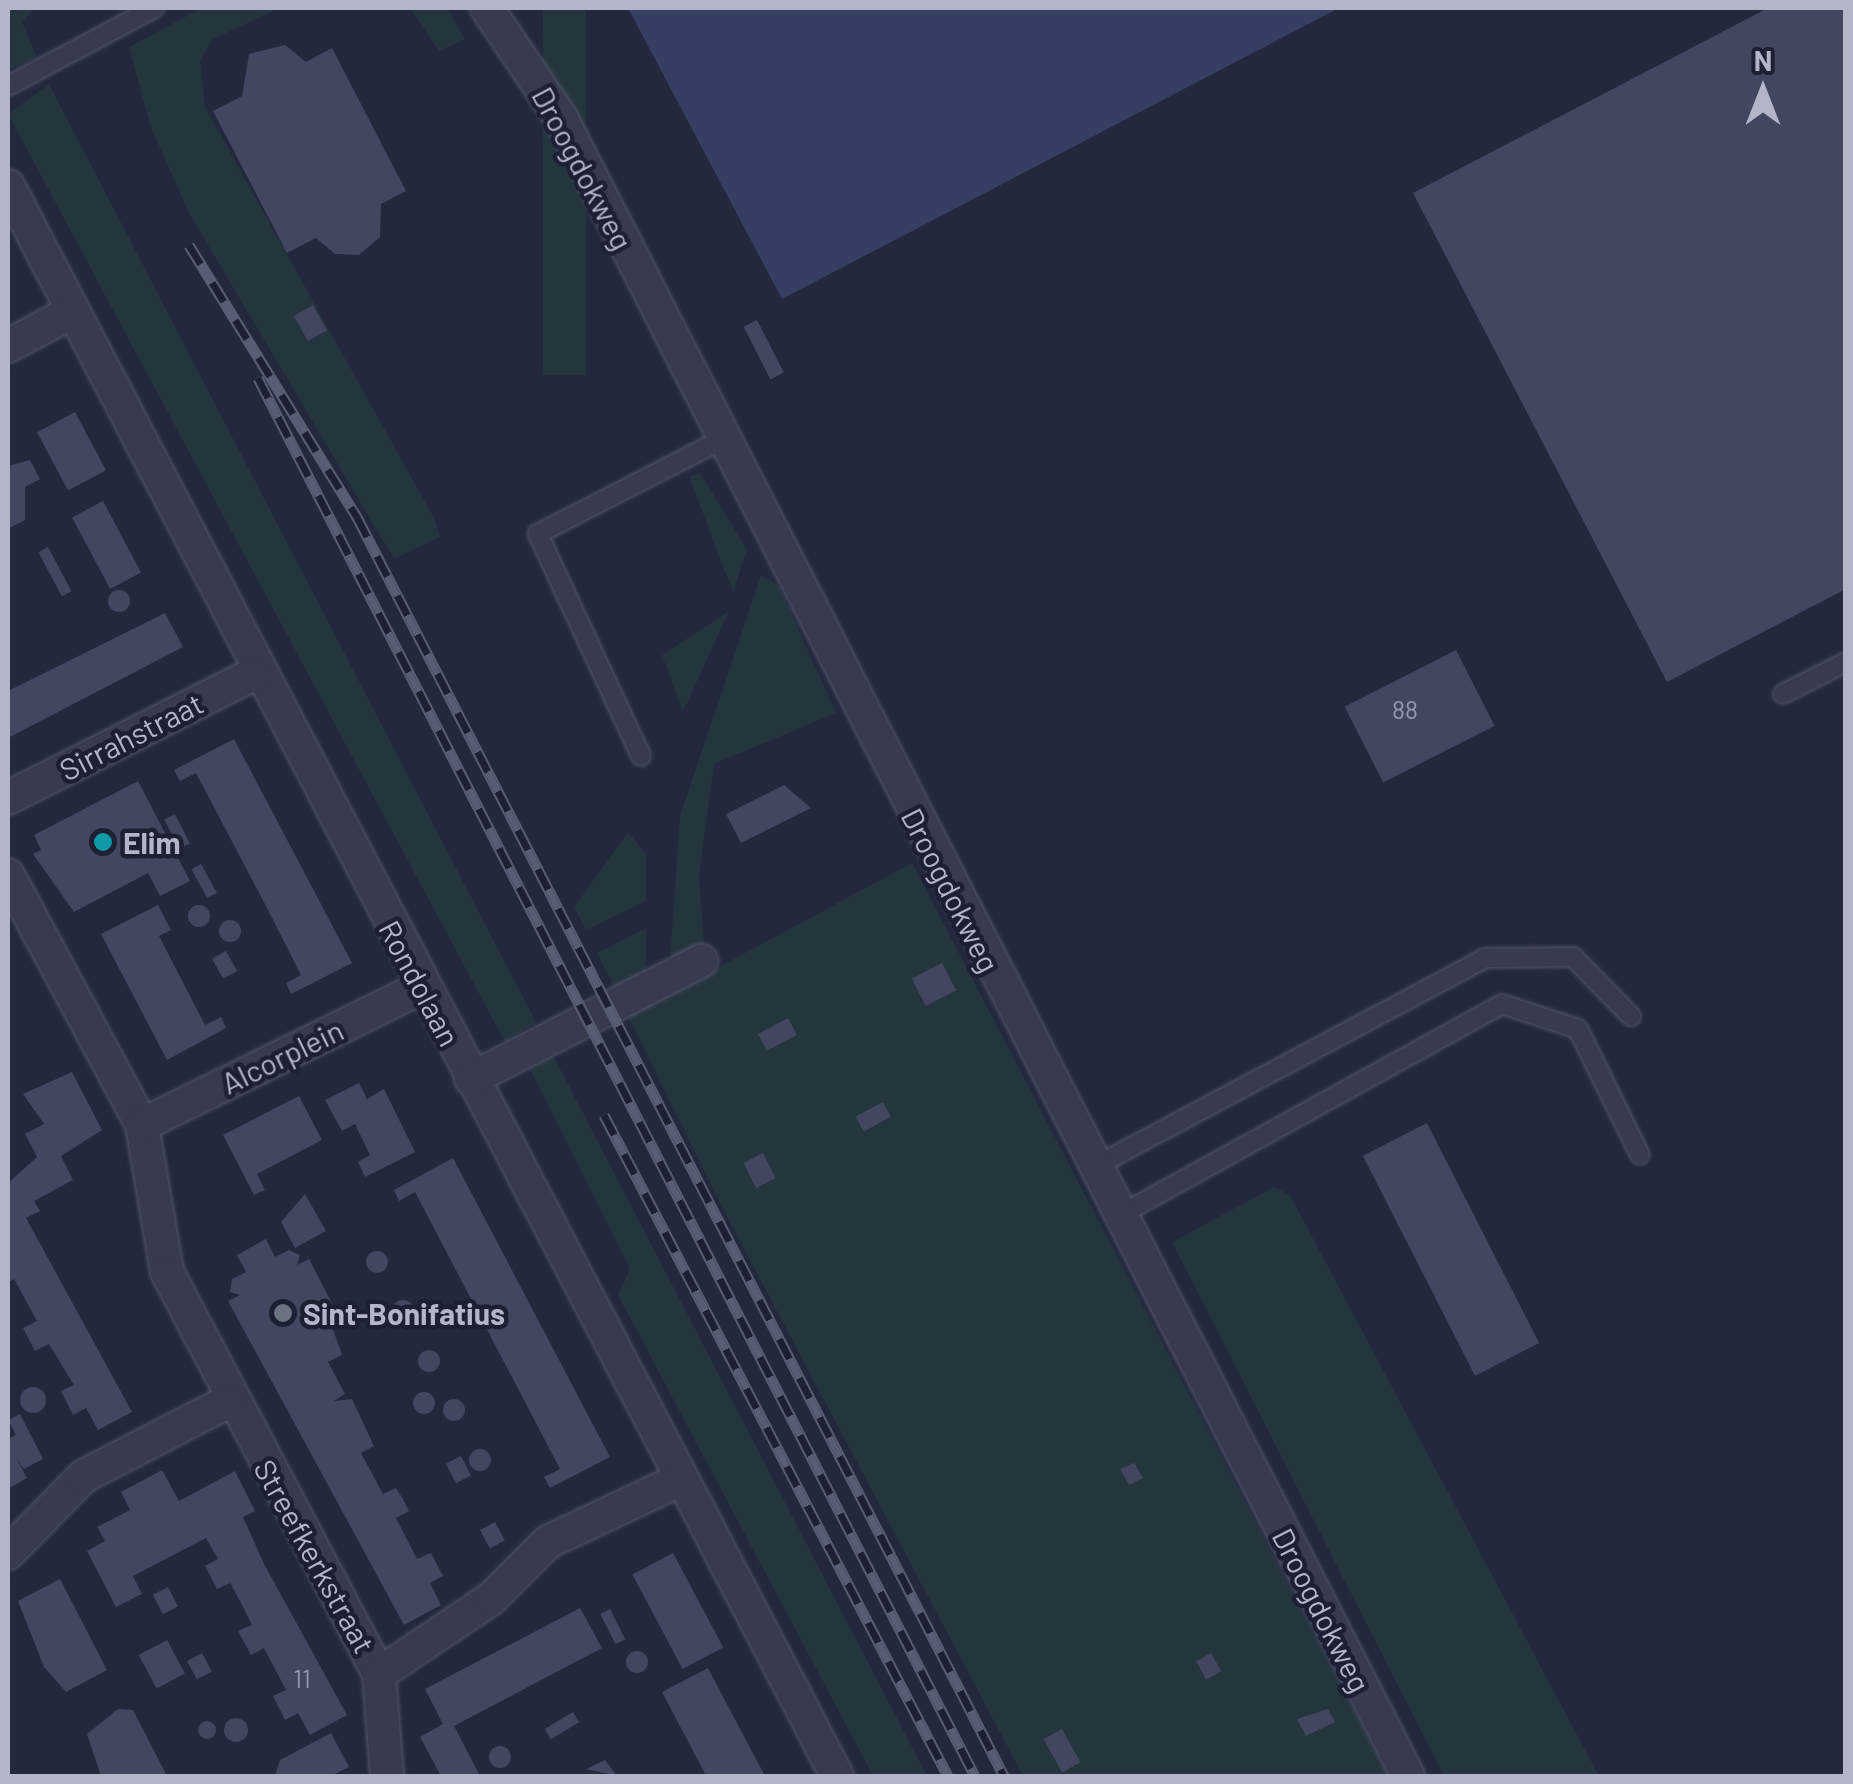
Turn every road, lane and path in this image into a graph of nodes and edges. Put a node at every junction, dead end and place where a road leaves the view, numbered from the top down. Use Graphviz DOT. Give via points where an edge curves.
graph roads {
  1 [pos="154,8"];
  2 [pos="487,8"];
  3 [pos="8,86"];
  4 [pos="8,186"];
  5 [pos="72,312"];
  6 [pos="8,346"];
  7 [pos="721,440"];
  8 [pos="1846,662"];
  9 [pos="255,673"];
  10 [pos="1783,694"];
  11 [pos="641,756"];
  12 [pos="8,798"];
  13 [pos="8,875"];
  14 [pos="702,961"];
  15 [pos="422,987"];
  16 [pos="1631,1016"];
  17 [pos="470,1079"];
  18 [pos="142,1125"];
  19 [pos="1640,1154"];
  20 [pos="1094,1167"];
  21 [pos="1120,1216"];
  22 [pos="229,1400"];
  23 [pos="681,1479"];
  24 [pos="8,1552"];
  25 [pos="380,1674"];
  26 [pos="387,1776"];
  27 [pos="837,1776"];
  28 [pos="1408,1776"];
  1 -- 3 [label="lane"];
  2 -- 7 [label="street, Droogdokweg" via="561,118"];
  4 -- 5 [label="street, Rondolaan"];
  5 -- 6 [label="street"];
  5 -- 9 [label="street, Rondolaan"];
  7 -- 11 [label="lane" via="538,534"];
  7 -- 20 [label="street, Droogdokweg"];
  8 -- 10 [label="lane"];
  9 -- 12 [label="street, Sirrahstraat"];
  9 -- 15 [label="street, Rondolaan"];
  13 -- 18 [label="street"];
  14 -- 17 [label="street"];
  15 -- 17 [label="street, Rondolaan"];
  15 -- 18 [label="street, Alcorplein"];
  16 -- 20 [label="lane" via="1573,957 1484,958"];
  17 -- 23 [label="street, Rondolaan"];
  18 -- 22 [label="street" via="166,1272"];
  19 -- 21 [label="lane" via="1578,1029 1502,1004"];
  20 -- 21 [label="street, Droogdokweg"];
  21 -- 28 [label="street, Droogdokweg"];
  22 -- 24 [label="street" via="84,1476"];
  22 -- 25 [label="street, Streefkerkstraat"];
  23 -- 25 [label="street" via="548,1542 492,1598"];
  23 -- 27 [label="street, Rondolaan"];
  25 -- 26 [label="street, Streefkerkstraat"];
}
